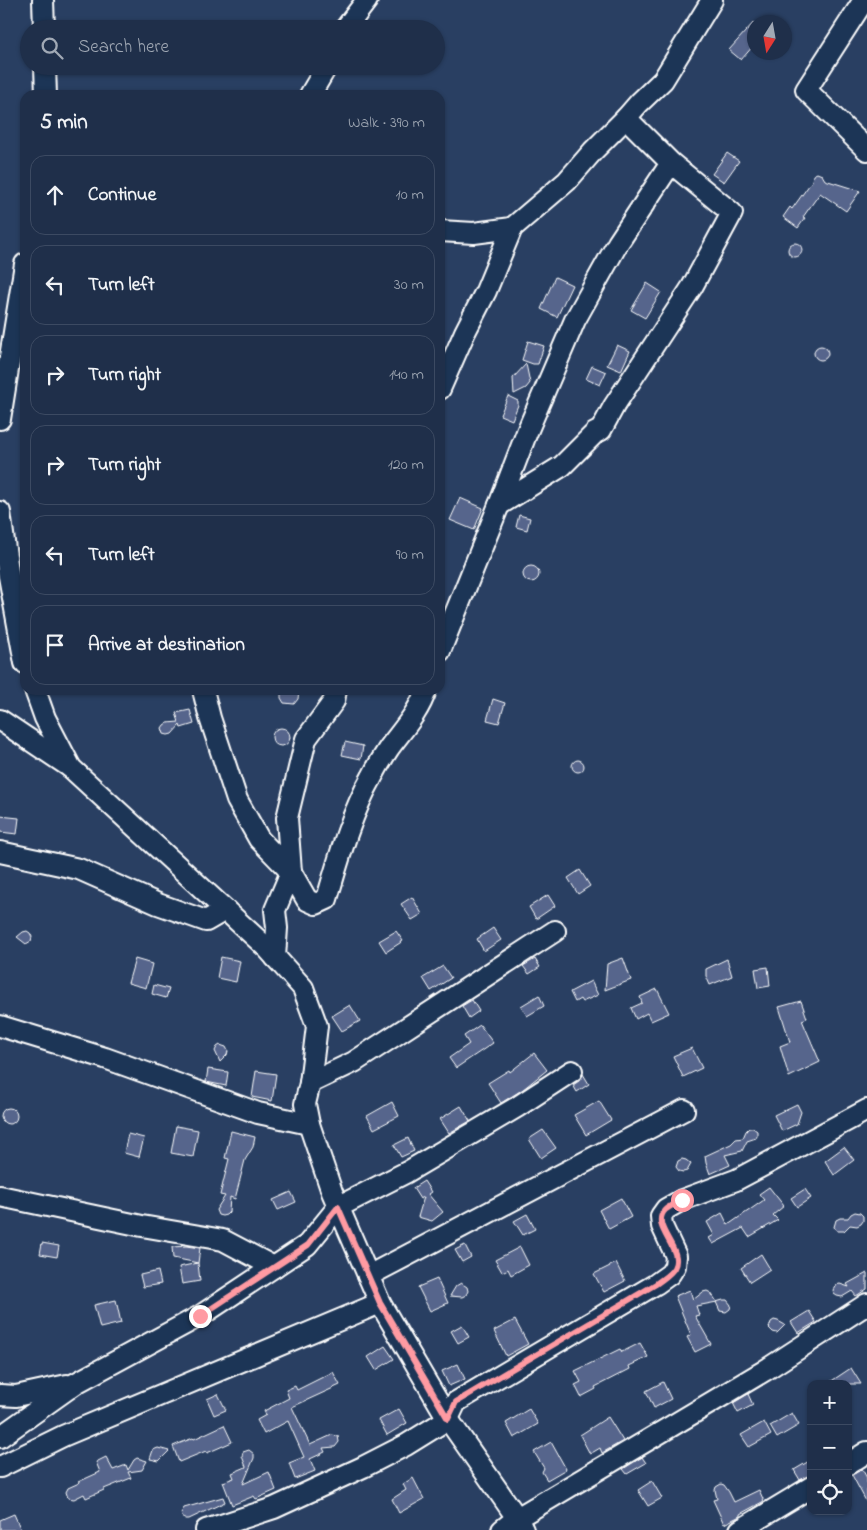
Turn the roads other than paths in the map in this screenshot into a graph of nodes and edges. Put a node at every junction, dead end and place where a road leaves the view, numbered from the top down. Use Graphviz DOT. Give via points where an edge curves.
graph roads {
  1 [pos="43,0"];
  2 [pos="367,0"];
  3 [pos="712,0"];
  4 [pos="864,0"];
  5 [pos="44,20"];
  6 [pos="352,20"];
  7 [pos="45,75"];
  8 [pos="322,75"];
  9 [pos="46,90"];
  10 [pos="313,90"];
  11 [pos="626,118"];
  12 [pos="867,150"];
  13 [pos="671,163"];
  14 [pos="512,228"];
  15 [pos="445,231"];
  16 [pos="20,295"];
  17 [pos="445,378"];
  18 [pos="0,419"];
  19 [pos="499,505"];
  20 [pos="0,512"];
  21 [pos="20,636"];
  22 [pos="445,639"];
  23 [pos="37,695"];
  24 [pos="204,695"];
  25 [pos="335,695"];
  26 [pos="424,695"];
  27 [pos="0,720"];
  28 [pos="71,768"];
  29 [pos="0,852"];
  30 [pos="291,872"];
  31 [pos="225,910"];
  32 [pos="555,931"];
  33 [pos="275,957"];
  34 [pos="0,1026"];
  35 [pos="572,1071"];
  36 [pos="310,1082"];
  37 [pos="684,1110"];
  38 [pos="867,1110"];
  39 [pos="309,1124"];
  40 [pos="0,1196"];
  41 [pos="338,1207"];
  42 [pos="274,1267"];
  43 [pos="368,1276"];
  44 [pos="380,1303"];
  45 [pos="867,1304"];
  46 [pos="76,1382"];
  47 [pos="0,1395"];
  48 [pos="448,1419"];
  49 [pos="0,1437"];
  50 [pos="867,1452"];
  51 [pos="852,1461"];
  52 [pos="0,1467"];
  53 [pos="807,1489"];
  54 [pos="514,1526"];
  55 [pos="206,1530"];
  56 [pos="740,1530"];
  1 -- 5 [label="street"];
  2 -- 6 [label="street"];
  3 -- 11 [label="street" via="663,80"];
  4 -- 12 [label="street" via="806,90"];
  7 -- 9 [label="street"];
  8 -- 10 [label="street"];
  11 -- 13 [label="street"];
  11 -- 14 [label="street" via="567,181"];
  13 -- 19 [label="street" via="618,243 575,320"];
  13 -- 19 [label="street" via="732,213 727,225 601,430 562,466"];
  14 -- 15 [label="street"];
  14 -- 17 [label="street"];
  16 -- 18 [label="street"];
  19 -- 22 [label="street"];
  20 -- 21 [label="street"];
  23 -- 28 [label="street"];
  24 -- 30 [label="street" via="237,800 259,839"];
  25 -- 30 [label="street" via="306,739 287,818"];
  26 -- 30 [label="street" via="371,778 345,837 327,899 316,904 307,900"];
  27 -- 28 [label="street"];
  28 -- 31 [label="street"];
  29 -- 31 [label="street" via="78,869 206,921"];
  30 -- 33 [label="street" via="275,910"];
  31 -- 33 [label="street"];
  32 -- 36 [label="street" via="354,1062"];
  33 -- 36 [label="street" via="303,988 317,1026"];
  34 -- 39 [label="street" via="105,1058 258,1114"];
  35 -- 41 [label="street" via="518,1107"];
  36 -- 39 [label="street" via="305,1104"];
  37 -- 43 [label="street"];
  38 -- 48 [label="street" via="736,1180 666,1209 661,1216 662,1226 676,1256 670,1274 456,1402"];
  39 -- 41 [label="street"];
  40 -- 42 [label="street" via="223,1240"];
  41 -- 42 [label="street" via="308,1245"];
  41 -- 43 [label="street"];
  42 -- 46 [label="street" via="200,1316"];
  43 -- 44 [label="street"];
  44 -- 48 [label="street"];
  44 -- 52 [label="street" via="63,1436"];
  45 -- 54 [label="street"];
  46 -- 47 [label="street" via="16,1396"];
  46 -- 49 [label="street"];
  48 -- 54 [label="street"];
  48 -- 55 [label="street" via="406,1445 283,1504"];
  50 -- 51 [label="street"];
  53 -- 56 [label="street"];
}
